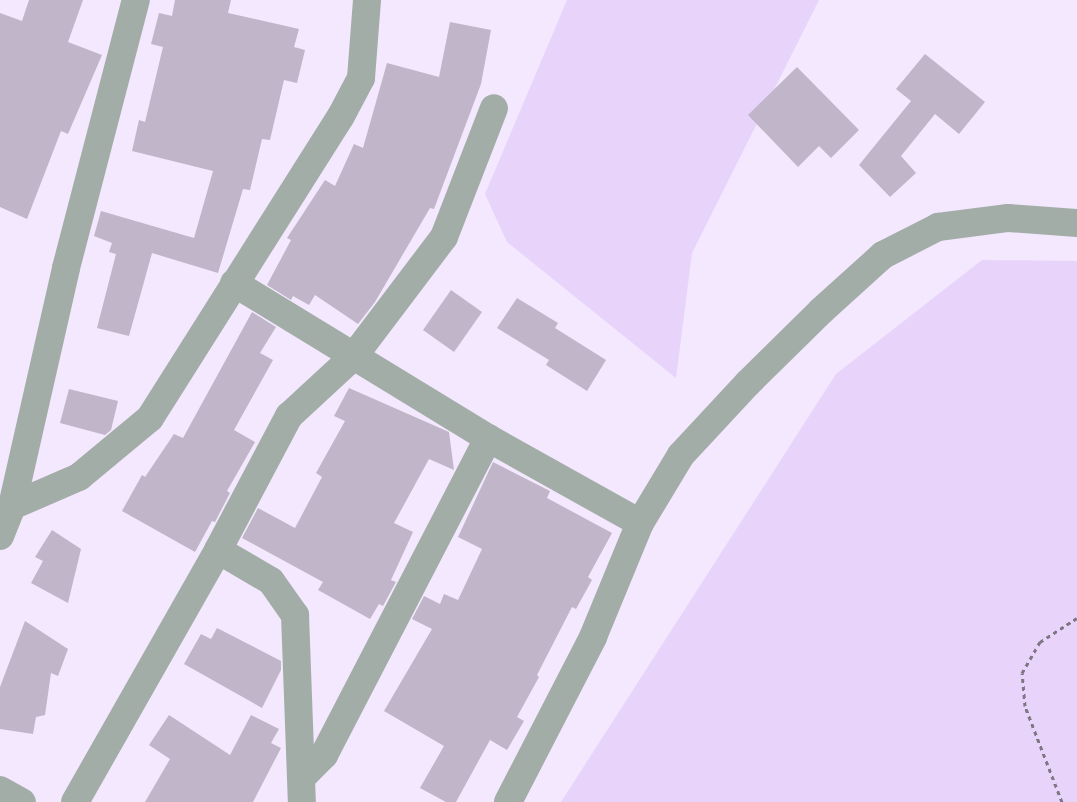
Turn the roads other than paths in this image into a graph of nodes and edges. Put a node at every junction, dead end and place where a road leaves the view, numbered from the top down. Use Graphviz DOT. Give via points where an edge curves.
graph roads {
  1 [pos="136,0"];
  2 [pos="367,0"];
  3 [pos="494,108"];
  4 [pos="1077,223"];
  5 [pos="234,282"];
  6 [pos="354,356"];
  7 [pos="488,438"];
  8 [pos="12,506"];
  9 [pos="640,523"];
  10 [pos="0,536"];
  11 [pos="218,550"];
  12 [pos="303,789"];
  13 [pos="0,790"];
  14 [pos="22,802"];
  15 [pos="74,802"];
  16 [pos="508,802"];
  1 -- 8 [label="street" via="66,268"];
  2 -- 5 [label="street" via="361,78 341,116"];
  3 -- 6 [label="street" via="444,237"];
  4 -- 9 [label="street" via="1008,218 938,227 883,256 794,337 681,455"];
  5 -- 6 [label="street"];
  5 -- 8 [label="street" via="150,418 79,477"];
  6 -- 7 [label="street"];
  6 -- 11 [label="street" via="289,416"];
  7 -- 9 [label="street"];
  7 -- 12 [label="street" via="324,755"];
  8 -- 10 [label="street"];
  9 -- 16 [label="street" via="593,637"];
  11 -- 12 [label="street" via="271,581 295,615"];
  11 -- 15 [label="street"];
  13 -- 14 [label="street"];
}
